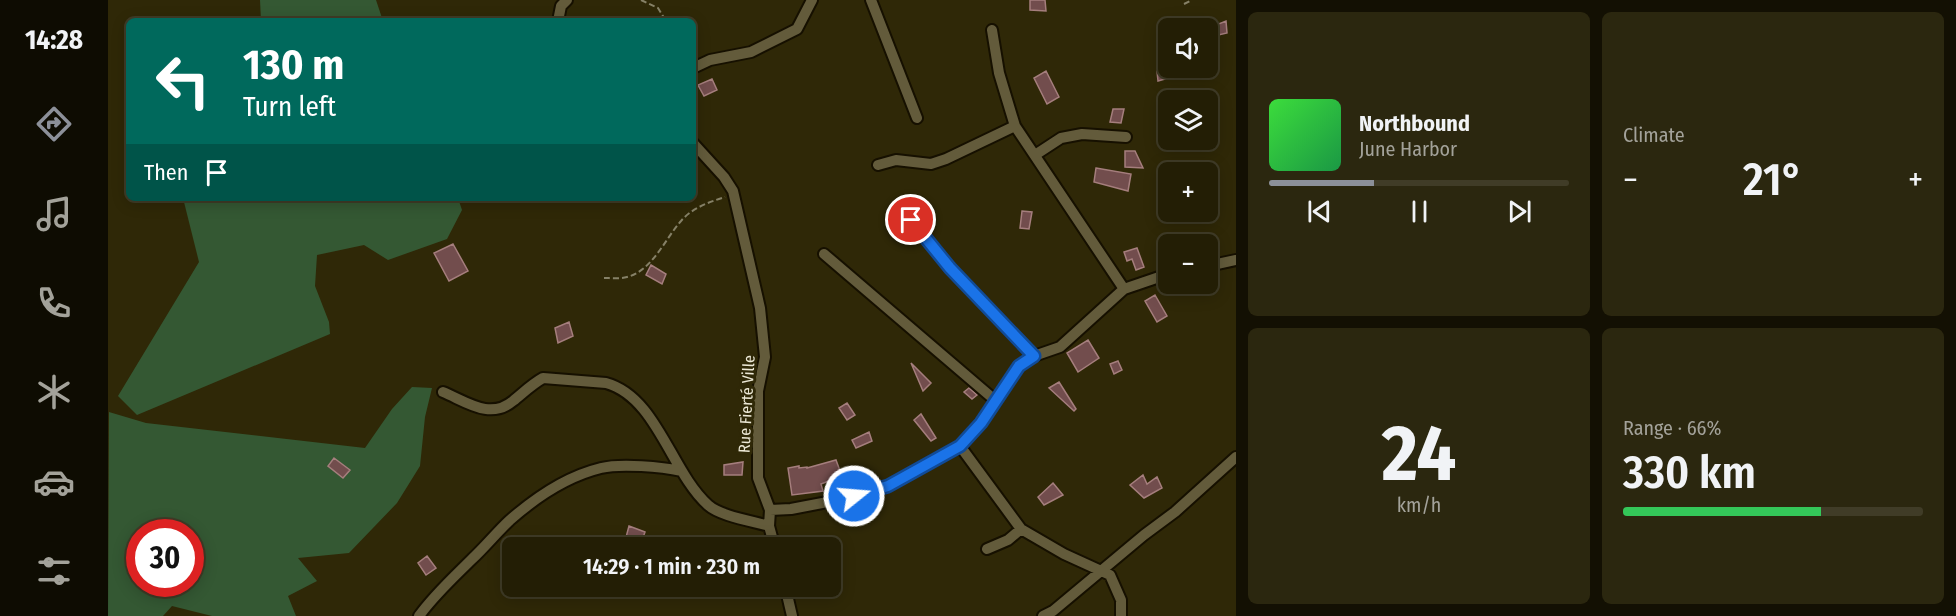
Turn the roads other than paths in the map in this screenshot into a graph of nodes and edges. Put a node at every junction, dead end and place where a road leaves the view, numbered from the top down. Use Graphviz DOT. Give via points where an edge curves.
graph roads {
  1 [pos="567,0"];
  2 [pos="812,0"];
  3 [pos="871,0"];
  4 [pos="559,18"];
  5 [pos="992,30"];
  6 [pos="696,67"];
  7 [pos="917,118"];
  8 [pos="1015,126"];
  9 [pos="1126,137"];
  10 [pos="696,146"];
  11 [pos="1035,155"];
  12 [pos="878,165"];
  13 [pos="911,220"];
  14 [pos="824,254"];
  15 [pos="1236,260"];
  16 [pos="1218,264"];
  17 [pos="1158,277"];
  18 [pos="1124,289"];
  19 [pos="1034,356"];
  20 [pos="443,392"];
  21 [pos="996,401"];
  22 [pos="960,446"];
  23 [pos="1236,457"];
  24 [pos="682,471"];
  25 [pos="770,510"];
  26 [pos="769,526"];
  27 [pos="1022,529"];
  28 [pos="772,537"];
  29 [pos="987,549"];
  30 [pos="1102,571"];
  31 [pos="788,597"];
  32 [pos="420,616"];
  33 [pos="792,616"];
  34 [pos="1043,616"];
  35 [pos="1121,616"];
  1 -- 4 [label="street"];
  2 -- 6 [label="street" via="796,29 751,52"];
  3 -- 7 [label="street"];
  5 -- 8 [label="street" via="999,73"];
  8 -- 11 [label="street"];
  8 -- 12 [label="street" via="931,164 896,160"];
  9 -- 11 [label="street" via="1082,134 1061,138"];
  10 -- 25 [label="street, Rue Fierté Ville" via="733,191 759,308 765,357 758,391 758,478"];
  11 -- 18 [label="street"];
  13 -- 19 [label="street" via="950,268"];
  14 -- 21 [label="street"];
  15 -- 16 [label="street"];
  17 -- 18 [label="street"];
  18 -- 19 [label="street" via="1060,347"];
  19 -- 21 [label="street" via="1019,366"];
  20 -- 24 [label="street" via="488,411 507,406 543,378 616,385 648,415"];
  21 -- 22 [label="street"];
  22 -- 25 [label="street" via="888,486 791,509"];
  22 -- 27 [label="street"];
  23 -- 30 [label="street"];
  24 -- 26 [label="street" via="708,506"];
  24 -- 32 [label="street" via="601,468 551,490 509,520 433,597"];
  25 -- 26 [label="street"];
  26 -- 28 [label="street"];
  27 -- 29 [label="street"];
  27 -- 30 [label="street"];
  30 -- 34 [label="street"];
  30 -- 35 [label="street" via="1110,575 1121,600"];
  31 -- 33 [label="street"];
}
